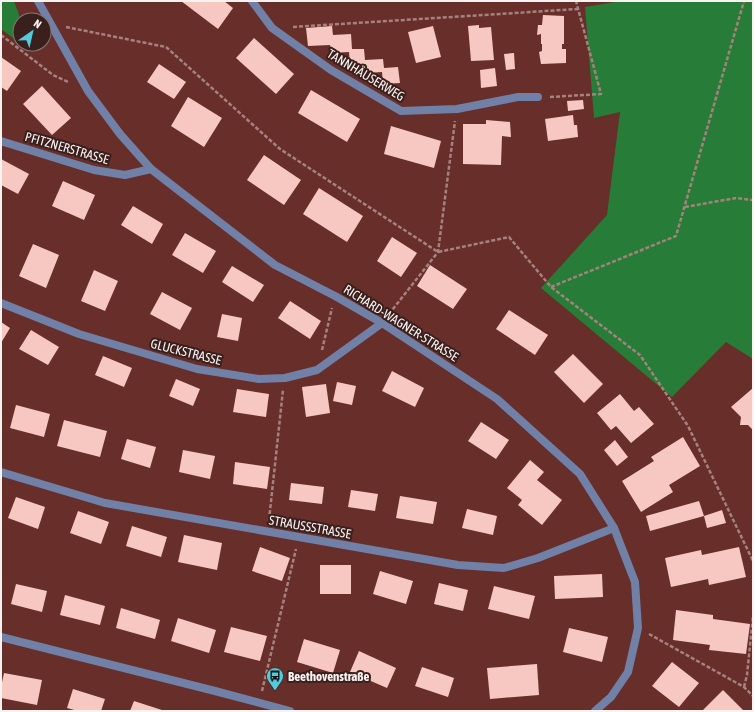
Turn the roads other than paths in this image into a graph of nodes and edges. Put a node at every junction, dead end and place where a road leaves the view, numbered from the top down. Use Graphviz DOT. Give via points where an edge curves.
graph roads {
  1 [pos="38,1"];
  2 [pos="252,1"];
  3 [pos="538,97"];
  4 [pos="1,141"];
  5 [pos="151,169"];
  6 [pos="1,303"];
  7 [pos="382,323"];
  8 [pos="1,472"];
  9 [pos="614,528"];
  10 [pos="1,637"];
  11 [pos="290,711"];
  12 [pos="595,711"];
  1 -- 5 [label="street, RICHARD-WAGNER-STRASSE" via="88,91 120,134"];
  2 -- 3 [label="street, TANNHÄUSERWEG" via="272,28 331,70 401,111 456,109 518,97"];
  4 -- 5 [label="street, PFITZNERSTRASSE" via="94,170 125,175"];
  5 -- 7 [label="street, RICHARD-WAGNER-STRASSE" via="275,265"];
  6 -- 7 [label="street, GLUCKSTRASSE" via="79,334 197,369 259,379 285,378 317,370"];
  7 -- 9 [label="street, RICHARD-WAGNER-STRASSE" via="497,399 580,474"];
  8 -- 9 [label="street, STRAUSSSTRASSE" via="105,503 458,565 504,568 538,558"];
  9 -- 12 [label="street, RICHARD-WAGNER-STRASSE" via="635,582 638,628 628,672 611,697"];
  10 -- 11 [label="street"];
}
